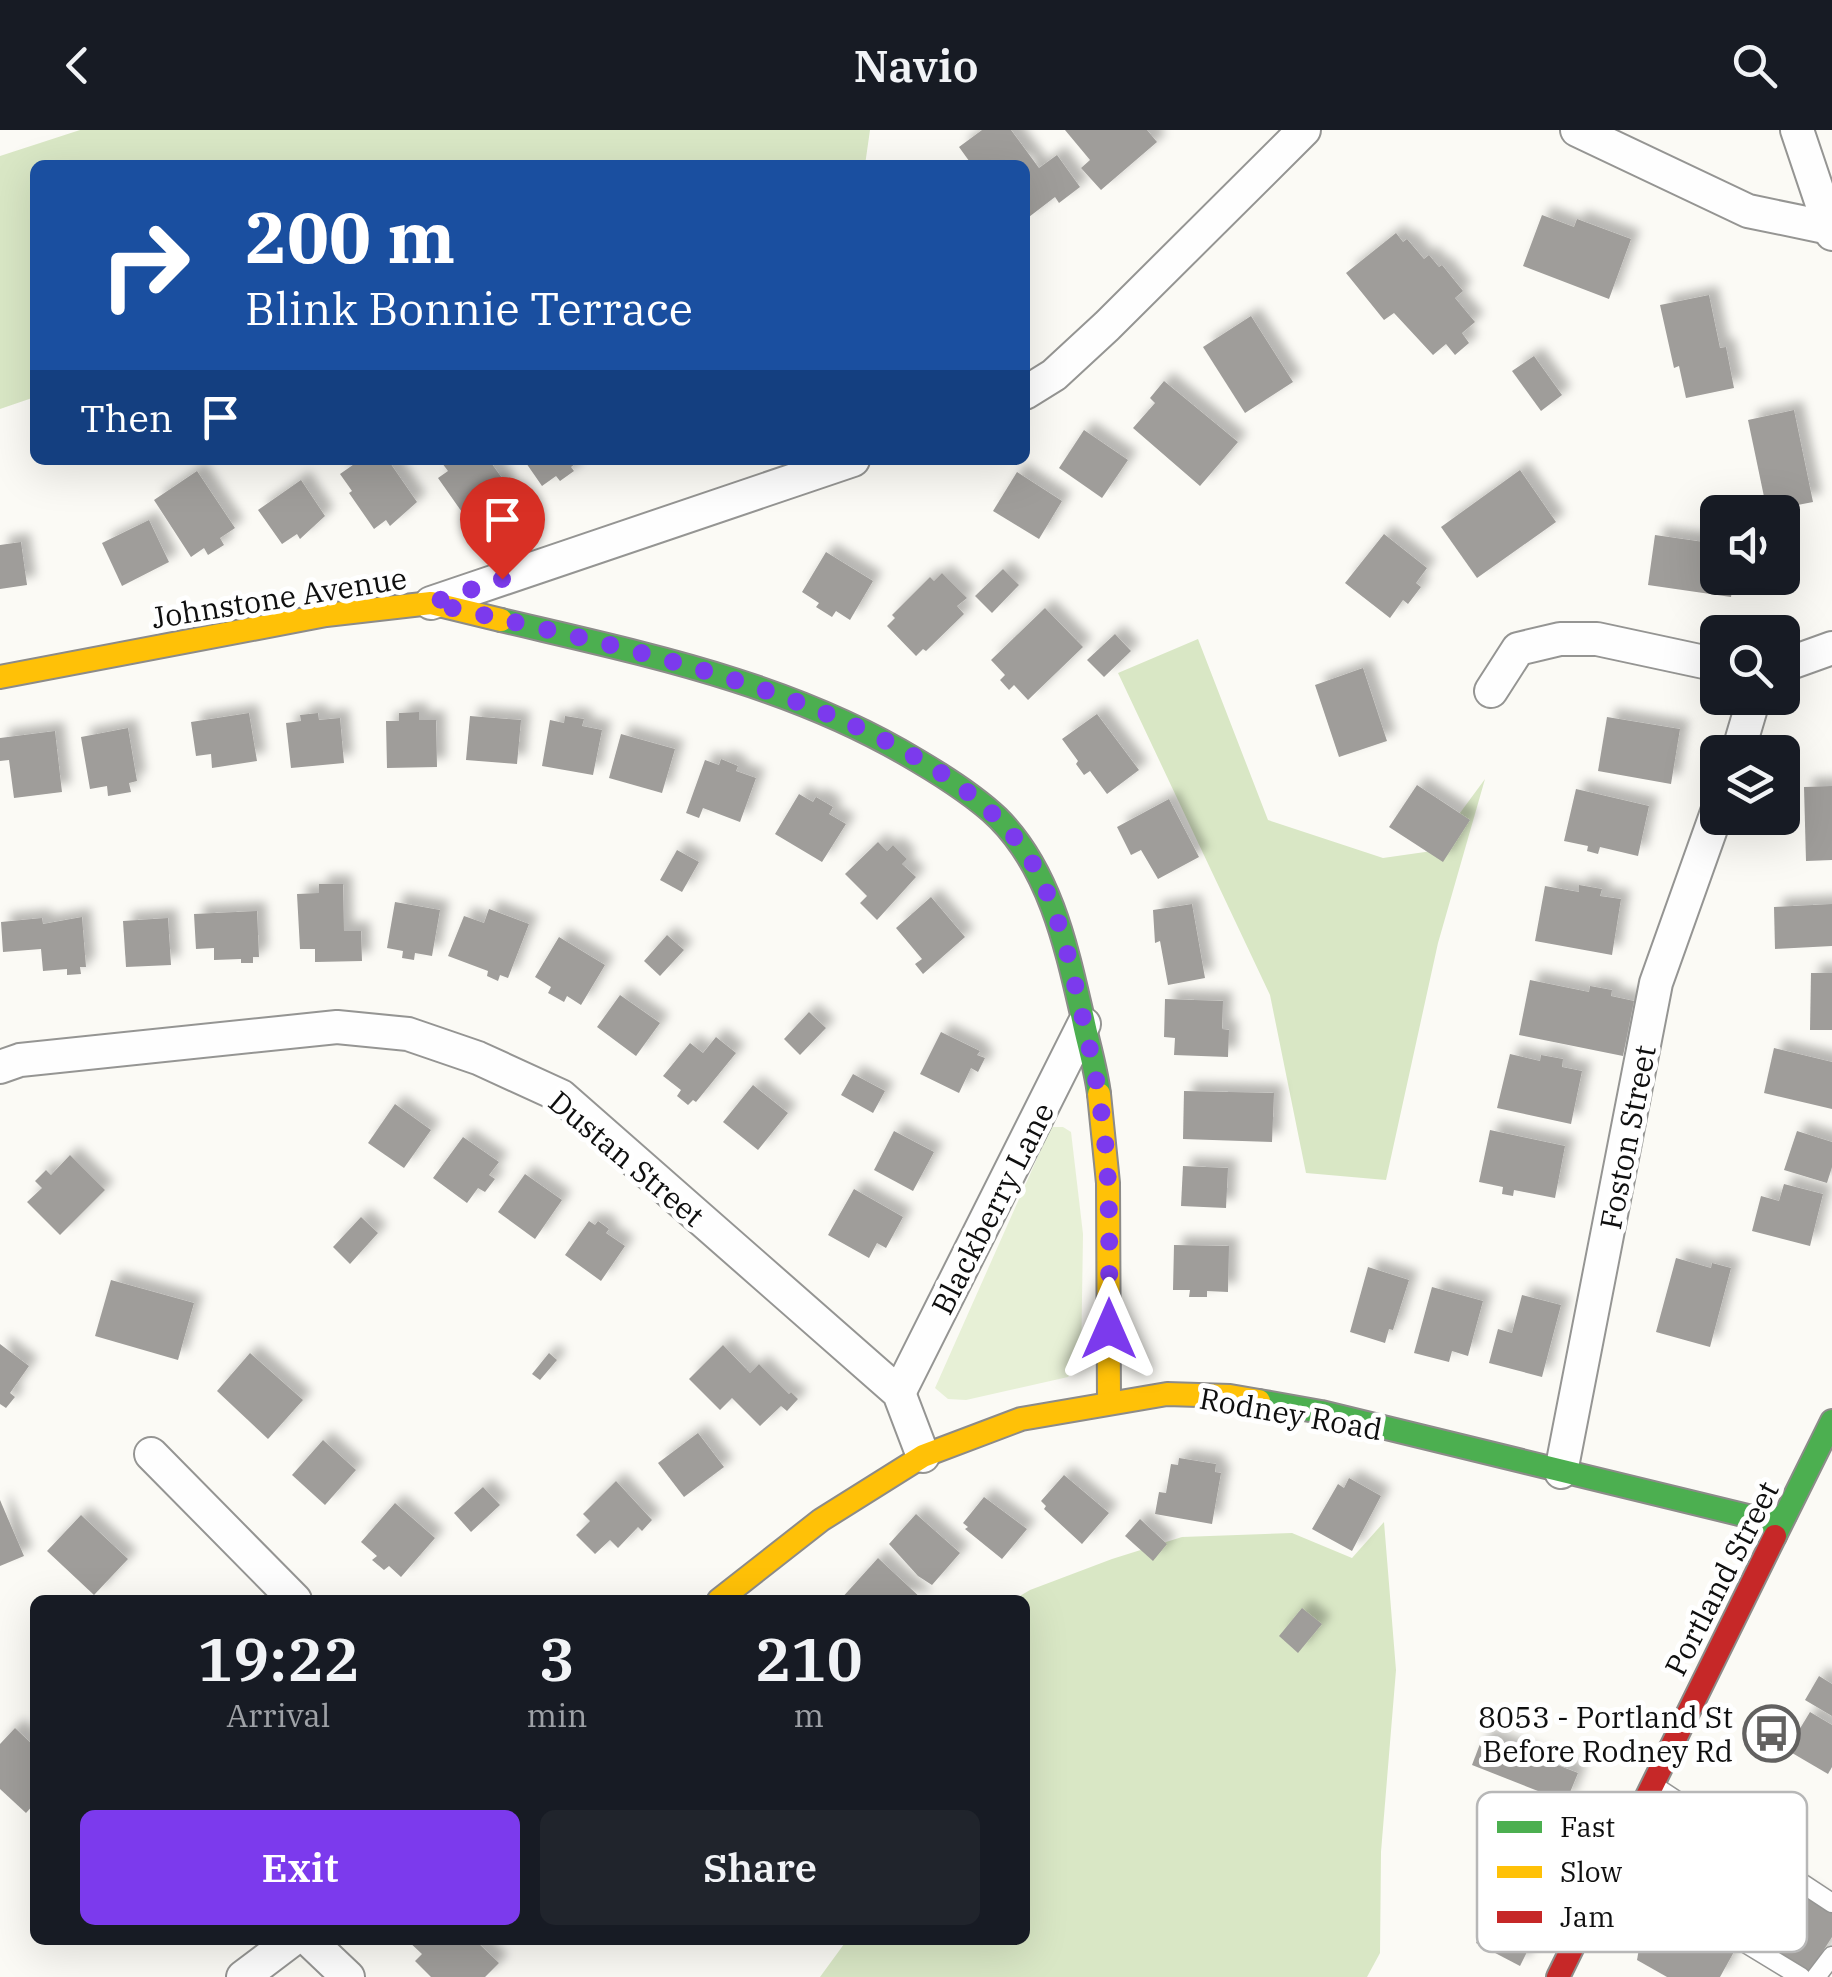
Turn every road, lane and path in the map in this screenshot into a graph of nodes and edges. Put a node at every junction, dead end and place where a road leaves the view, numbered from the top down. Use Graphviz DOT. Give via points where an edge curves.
graph roads {
  1 [pos="1304,130"];
  2 [pos="1578,130"];
  3 [pos="1796,130"];
  4 [pos="1831,231"];
  5 [pos="1030,390"];
  6 [pos="838,465"];
  7 [pos="431,603"];
  8 [pos="1832,648"];
  9 [pos="1800,660"];
  10 [pos="1700,662"];
  11 [pos="0,677"];
  12 [pos="1492,691"];
  13 [pos="1709,835"];
  14 [pos="1084,1024"];
  15 [pos="6,1056"];
  16 [pos="899,1392"];
  17 [pos="1109,1402"];
  18 [pos="1832,1422"];
  19 [pos="151,1454"];
  20 [pos="923,1456"];
  21 [pos="1562,1472"];
  22 [pos="1785,1515"];
  23 [pos="289,1595"];
  24 [pos="726,1595"];
  25 [pos="1652,1784"];
  26 [pos="1648,1792"];
  27 [pos="1664,1792"];
  28 [pos="1807,1887"];
  29 [pos="1832,1904"];
  30 [pos="285,1945"];
  31 [pos="314,1945"];
  32 [pos="1570,1952"];
  33 [pos="1761,1952"];
  34 [pos="1832,1956"];
  35 [pos="243,1977"];
  36 [pos="348,1977"];
  37 [pos="1558,1977"];
  38 [pos="1802,1977"];
  39 [pos="1816,1977"];
  1 -- 5 [label="street" via="1094,339"];
  2 -- 4 [label="street" via="1748,211"];
  3 -- 4 [label="street"];
  6 -- 7 [label="street"];
  7 -- 11 [label="street, Johnstone Avenue" via="326,615"];
  7 -- 14 [label="street, Johnstone Avenue" via="748,683 816,709 946,778 999,819 1038,873 1066,946"];
  8 -- 9 [label="street"];
  10 -- 12 [label="street" via="1597,640 1560,639 1518,649"];
  13 -- 21 [label="street, Foston Street" via="1656,983"];
  14 -- 16 [label="street, Blackberry Lane"];
  14 -- 17 [label="street, Johnstone Avenue" via="1108,1182"];
  15 -- 16 [label="street, Dustan Street" via="337,1027 408,1034 478,1058 561,1096"];
  16 -- 20 [label="street, Dustan Street"];
  17 -- 20 [label="street, Rodney Road" via="1022,1419"];
  17 -- 21 [label="street, Rodney Road" via="1166,1394 1230,1396"];
  18 -- 22 [label="street, Portland Street"];
  19 -- 23 [label="street"];
  20 -- 24 [label="street, Rodney Road" via="822,1520"];
  21 -- 22 [label="street, Rodney Road" via="1772,1522"];
  22 -- 25 [label="street, Portland Street"];
  25 -- 26 [label="street, Portland Street"];
  25 -- 27 [label="lane"];
  28 -- 29 [label="lane"];
  30 -- 35 [label="street"];
  31 -- 36 [label="street"];
  32 -- 37 [label="street, Portland Street"];
  33 -- 38 [label="lane"];
  34 -- 39 [label="lane"];
}
